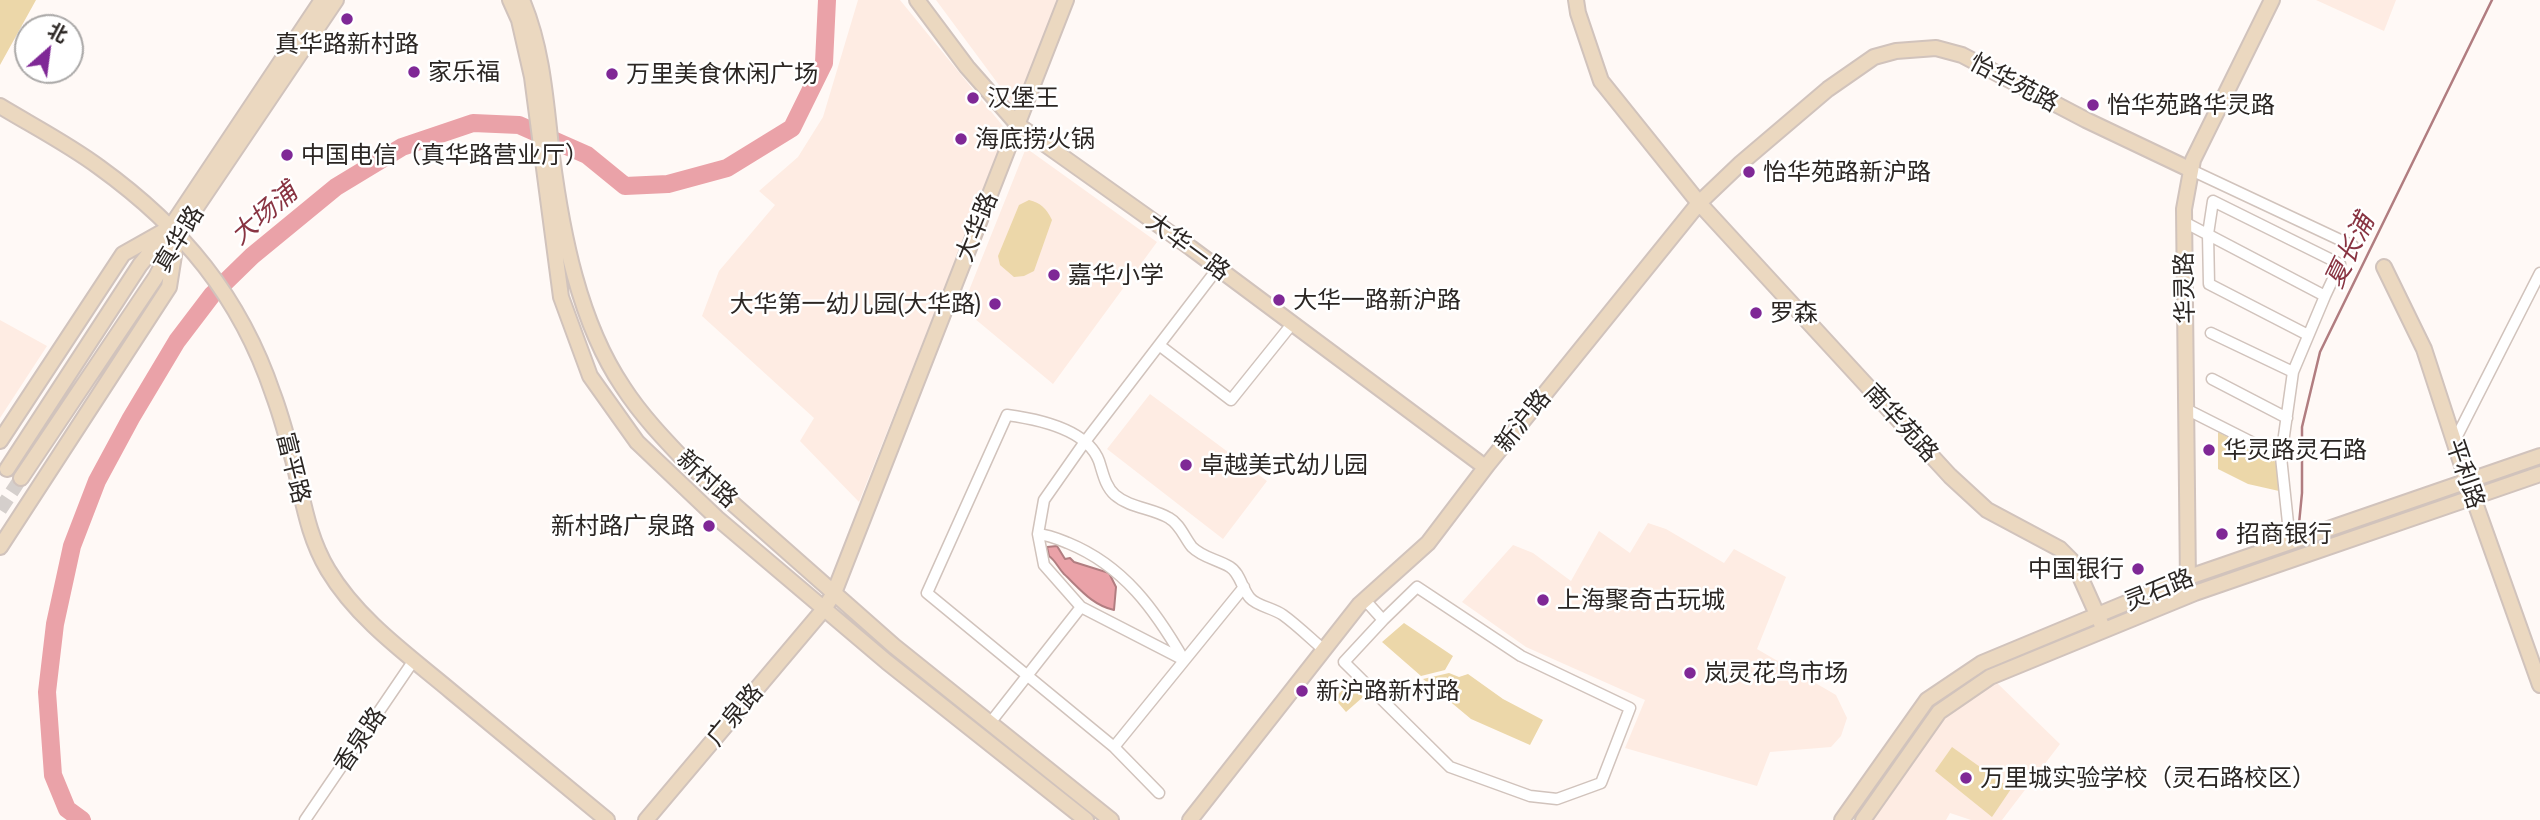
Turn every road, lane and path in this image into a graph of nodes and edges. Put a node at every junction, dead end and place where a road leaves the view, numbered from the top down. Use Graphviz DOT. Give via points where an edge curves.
graph roads {
  1 [pos="323,0"];
  2 [pos="336,0"];
  3 [pos="510,0"];
  4 [pos="522,0"];
  5 [pos="917,0"];
  6 [pos="1066,0"];
  7 [pos="1576,0"];
  8 [pos="2272,0"];
  9 [pos="540,104"];
  10 [pos="0,106"];
  11 [pos="1018,125"];
  12 [pos="2189,169"];
  13 [pos="549,173"];
  14 [pos="1699,203"];
  15 [pos="2184,222"];
  16 [pos="174,232"];
  17 [pos="2208,234"];
  18 [pos="2353,246"];
  19 [pos="2384,267"];
  20 [pos="1218,268"];
  21 [pos="2540,273"];
  22 [pos="2325,296"];
  23 [pos="1292,324"];
  24 [pos="2211,333"];
  25 [pos="2308,335"];
  26 [pos="1159,345"];
  27 [pos="2293,372"];
  28 [pos="2212,379"];
  29 [pos="2186,409"];
  30 [pos="2287,418"];
  31 [pos="0,441"];
  32 [pos="2454,442"];
  33 [pos="1084,443"];
  34 [pos="2540,456"];
  35 [pos="2281,457"];
  36 [pos="1485,467"];
  37 [pos="7,468"];
  38 [pos="2540,474"];
  39 [pos="21,478"];
  40 [pos="2467,481"];
  41 [pos="2473,497"];
  42 [pos="1038,534"];
  43 [pos="2290,542"];
  44 [pos="0,547"];
  45 [pos="2189,577"];
  46 [pos="1244,587"];
  47 [pos="834,593"];
  48 [pos="2187,596"];
  49 [pos="1365,600"];
  50 [pos="1081,607"];
  51 [pos="824,609"];
  52 [pos="2096,615"];
  53 [pos="1383,620"];
  54 [pos="2104,630"];
  55 [pos="1324,650"];
  56 [pos="414,660"];
  57 [pos="1184,660"];
  58 [pos="1027,676"];
  59 [pos="2540,685"];
  60 [pos="990,723"];
  61 [pos="1114,747"];
  62 [pos="1159,793"];
  63 [pos="305,820"];
  64 [pos="607,820"];
  65 [pos="646,820"];
  66 [pos="1086,820"];
  67 [pos="1111,820"];
  68 [pos="1190,820"];
  69 [pos="1842,820"];
  70 [pos="1863,820"];
  1 -- 16 [label="main road, 真华路"];
  2 -- 16 [label="main road, 真华路"];
  3 -- 9 [label="main road, 新村路"];
  4 -- 9 [label="main road, 新村路" via="541,72"];
  5 -- 11 [label="main road, 大华一路"];
  6 -- 11 [label="main road, 大华路"];
  7 -- 14 [label="main road" via="1601,81"];
  8 -- 12 [label="main road, 华灵路"];
  9 -- 13 [label="main road, 新村路"];
  10 -- 16 [label="main road, 富平路" via="98,166"];
  11 -- 20 [label="main road, 大华一路"];
  11 -- 47 [label="main road, 大华路"];
  12 -- 14 [label="main road, 怡华苑路" via="1962,55 1936,48 1874,57 1828,89"];
  12 -- 15 [label="main road, 华灵路"];
  12 -- 18 [label="street, 怡华苑路"];
  13 -- 47 [label="main road, 新村路" via="588,322 622,387 688,464"];
  13 -- 51 [label="main road, 新村路" via="561,297 590,376 637,442"];
  14 -- 36 [label="main road, 新沪路"];
  14 -- 52 [label="main road, 南华苑路" via="1950,476 1987,510 2060,549 2074,563"];
  15 -- 17 [label="street"];
  15 -- 29 [label="main road, 华灵路"];
  16 -- 31 [label="main road" via="123,254"];
  16 -- 37 [label="main road, 真华路" via="140,265"];
  16 -- 39 [label="main road, 真华路" via="156,277"];
  16 -- 44 [label="main road" via="169,287"];
  16 -- 56 [label="main road, 富平路" via="209,269 253,343 273,393 307,523 327,568 352,604"];
  17 -- 22 [label="street"];
  17 -- 22 [label="street" via="2213,201 2340,264"];
  17 -- 25 [label="street" via="2209,284"];
  19 -- 32 [label="main road, 平利路" via="2424,349"];
  20 -- 23 [label="main road, 大华一路"];
  20 -- 26 [label="street"];
  21 -- 32 [label="street"];
  22 -- 25 [label="street"];
  23 -- 26 [label="street" via="1231,400"];
  23 -- 36 [label="main road, 大华一路"];
  24 -- 27 [label="street"];
  25 -- 27 [label="street"];
  26 -- 33 [label="street"];
  27 -- 30 [label="street"];
  28 -- 30 [label="street"];
  29 -- 35 [label="street"];
  29 -- 45 [label="main road, 华灵路"];
  30 -- 35 [label="street"];
  32 -- 40 [label="main road, 平利路"];
  33 -- 42 [label="street" via="1044,500"];
  33 -- 46 [label="street" via="1098,459 1114,495 1169,517 1205,557 1232,567"];
  33 -- 58 [label="street" via="1037,419 1007,415 927,593"];
  34 -- 40 [label="main road, 灵石路"];
  35 -- 43 [label="street"];
  36 -- 49 [label="main road, 新沪路" via="1428,543"];
  38 -- 41 [label="main road, 灵石路"];
  40 -- 41 [label="street, 平利路"];
  40 -- 43 [label="main road, 灵石路"];
  41 -- 48 [label="main road, 灵石路"];
  41 -- 59 [label="main road, 平利路"];
  42 -- 50 [label="street" via="1044,565"];
  42 -- 57 [label="street" via="1080,548 1110,565 1158,616"];
  43 -- 45 [label="main road, 灵石路"];
  45 -- 48 [label="main road, 华灵路"];
  45 -- 52 [label="main road, 灵石路"];
  46 -- 55 [label="street" via="1250,599 1282,614"];
  46 -- 57 [label="street"];
  47 -- 51 [label="main road, 大华路"];
  47 -- 60 [label="main road, 新村路"];
  48 -- 54 [label="main road, 灵石路"];
  49 -- 53 [label="street"];
  49 -- 55 [label="main road, 新沪路"];
  50 -- 57 [label="street"];
  50 -- 58 [label="street"];
  51 -- 65 [label="main road, 广泉路"];
  51 -- 66 [label="main road, 新村路"];
  52 -- 54 [label="main road, 南华苑路"];
  52 -- 69 [label="main road, 灵石路" via="1982,663 1927,700"];
  53 -- 53 [label="street" via="1344,662 1450,767 1530,796 1557,799 1601,783 1630,708 1521,656 1417,587"];
  54 -- 70 [label="main road, 灵石路" via="1990,677 1939,712"];
  55 -- 68 [label="main road, 新沪路"];
  56 -- 63 [label="street, 香泉路"];
  56 -- 64 [label="main road, 富平路"];
  57 -- 61 [label="street"];
  58 -- 60 [label="street"];
  58 -- 61 [label="street"];
  60 -- 67 [label="main road, 新村路"];
  61 -- 62 [label="street"];
}
